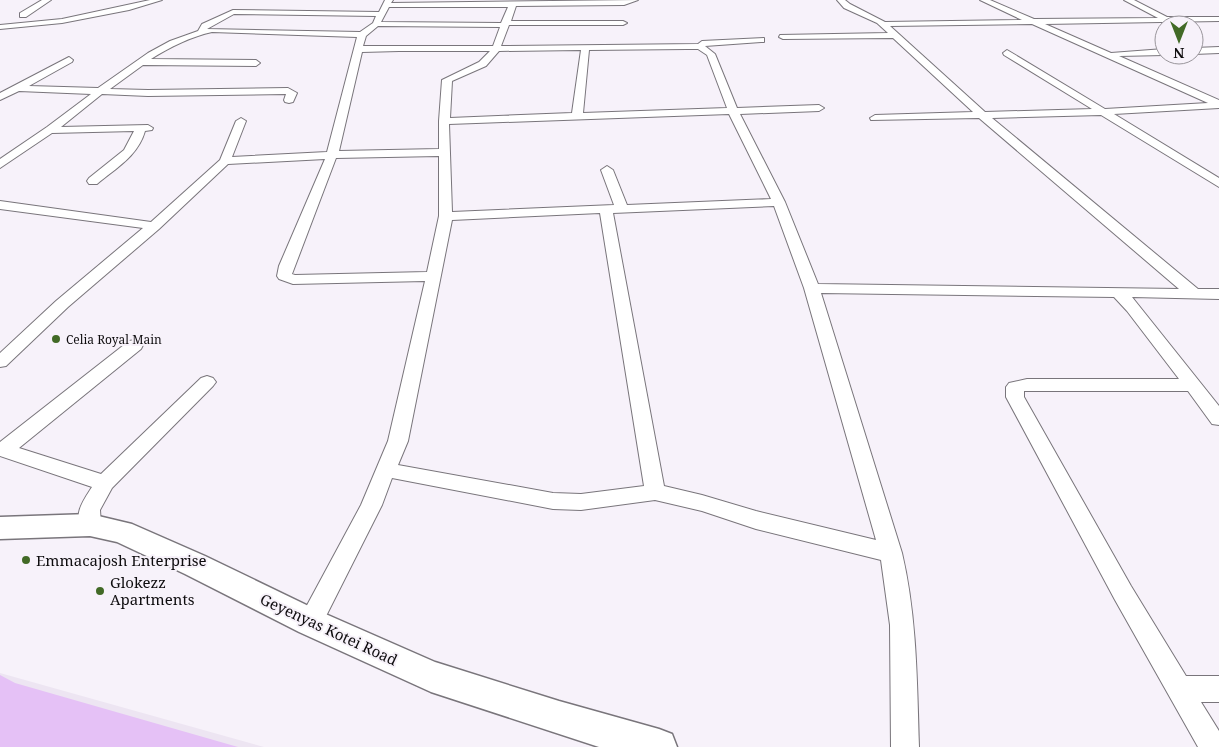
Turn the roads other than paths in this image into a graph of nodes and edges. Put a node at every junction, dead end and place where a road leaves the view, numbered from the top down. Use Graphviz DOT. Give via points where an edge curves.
graph roads {
  1 [pos="47,0"];
  2 [pos="158,0"];
  3 [pos="634,0"];
  4 [pos="841,0"];
  5 [pos="984,0"];
  6 [pos="1128,0"];
  7 [pos="513,3"];
  8 [pos="386,6"];
  9 [pos="23,15"];
  10 [pos="1160,15"];
  11 [pos="1154,19"];
  12 [pos="1204,19"];
  13 [pos="1219,19"];
  14 [pos="1032,21"];
  15 [pos="623,23"];
  16 [pos="376,24"];
  17 [pos="504,24"];
  18 [pos="884,24"];
  19 [pos="0,27"];
  20 [pos="202,30"];
  21 [pos="362,34"];
  22 [pos="896,35"];
  23 [pos="783,37"];
  24 [pos="762,40"];
  25 [pos="496,48"];
  26 [pos="700,48"];
  27 [pos="358,49"];
  28 [pos="585,49"];
  29 [pos="1219,50"];
  30 [pos="1204,51"];
  31 [pos="1007,52"];
  32 [pos="1154,52"];
  33 [pos="1110,54"];
  34 [pos="69,60"];
  35 [pos="144,62"];
  36 [pos="256,63"];
  37 [pos="18,88"];
  38 [pos="101,91"];
  39 [pos="1219,95"];
  40 [pos="1200,96"];
  41 [pos="0,97"];
  42 [pos="289,100"];
  43 [pos="1219,105"];
  44 [pos="819,108"];
  45 [pos="732,110"];
  46 [pos="1102,112"];
  47 [pos="577,116"];
  48 [pos="984,116"];
  49 [pos="875,118"];
  50 [pos="241,121"];
  51 [pos="444,121"];
  52 [pos="49,130"];
  53 [pos="445,152"];
  54 [pos="332,155"];
  55 [pos="226,161"];
  56 [pos="0,164"];
  57 [pos="607,170"];
  58 [pos="93,181"];
  59 [pos="1219,183"];
  60 [pos="779,202"];
  61 [pos="0,205"];
  62 [pos="614,210"];
  63 [pos="446,216"];
  64 [pos="154,226"];
  65 [pos="432,276"];
  66 [pos="812,288"];
  67 [pos="1118,292"];
  68 [pos="1194,293"];
  69 [pos="1219,294"];
  70 [pos="135,345"];
  71 [pos="0,362"];
  72 [pos="207,382"];
  73 [pos="1192,385"];
  74 [pos="1219,419"];
  75 [pos="1,449"];
  76 [pos="387,470"];
  77 [pos="105,483"];
  78 [pos="654,492"];
  79 [pos="90,525"];
  80 [pos="0,528"];
  81 [pos="891,552"];
  82 [pos="310,622"];
  83 [pos="1178,689"];
  84 [pos="1219,689"];
  85 [pos="659,747"];
  86 [pos="905,747"];
  87 [pos="1213,747"];
  1 -- 9 [label="street"];
  2 -- 19 [label="street" via="62,21"];
  3 -- 7 [label="street" via="624,3"];
  4 -- 18 [label="street"];
  5 -- 14 [label="street"];
  6 -- 10 [label="street"];
  7 -- 8 [label="street"];
  7 -- 17 [label="street"];
  8 -- 16 [label="street"];
  8 -- 20 [label="street" via="232,12"];
  11 -- 14 [label="street"];
  12 -- 13 [label="street"];
  14 -- 18 [label="street"];
  14 -- 33 [label="street"];
  15 -- 17 [label="street"];
  16 -- 17 [label="street"];
  16 -- 21 [label="street"];
  17 -- 25 [label="street"];
  18 -- 22 [label="street"];
  20 -- 21 [label="street"];
  20 -- 35 [label="street" via="177,40"];
  21 -- 27 [label="street"];
  22 -- 23 [label="street"];
  22 -- 48 [label="street"];
  24 -- 26 [label="street" via="702,44"];
  25 -- 27 [label="street"];
  25 -- 28 [label="street"];
  25 -- 51 [label="street" via="488,61 447,80"];
  26 -- 28 [label="street"];
  26 -- 45 [label="street" via="711,54"];
  27 -- 54 [label="street"];
  28 -- 47 [label="street"];
  29 -- 30 [label="street"];
  31 -- 46 [label="street"];
  32 -- 33 [label="street"];
  33 -- 40 [label="street"];
  34 -- 37 [label="street"];
  35 -- 36 [label="street"];
  35 -- 38 [label="street"];
  37 -- 38 [label="street"];
  37 -- 41 [label="street"];
  38 -- 42 [label="street" via="288,91 292,93"];
  38 -- 52 [label="street"];
  39 -- 40 [label="street"];
  40 -- 43 [label="street"];
  43 -- 46 [label="street"];
  44 -- 45 [label="street"];
  45 -- 47 [label="street"];
  45 -- 60 [label="street"];
  46 -- 48 [label="street"];
  46 -- 59 [label="street"];
  47 -- 51 [label="street"];
  48 -- 49 [label="street"];
  48 -- 68 [label="street"];
  50 -- 55 [label="street"];
  51 -- 53 [label="street"];
  52 -- 56 [label="street"];
  52 -- 58 [label="street" via="145,128 128,154"];
  53 -- 54 [label="street"];
  53 -- 63 [label="street"];
  54 -- 55 [label="street"];
  54 -- 65 [label="street" via="284,276 293,280"];
  55 -- 64 [label="street"];
  57 -- 62 [label="street"];
  60 -- 62 [label="street"];
  60 -- 66 [label="street"];
  61 -- 64 [label="street"];
  62 -- 63 [label="street"];
  62 -- 78 [label="street"];
  63 -- 65 [label="street"];
  64 -- 71 [label="street"];
  65 -- 76 [label="street" via="398,441"];
  66 -- 67 [label="street"];
  66 -- 81 [label="street"];
  67 -- 68 [label="street"];
  67 -- 73 [label="street"];
  68 -- 69 [label="street"];
  70 -- 75 [label="street"];
  72 -- 77 [label="street"];
  73 -- 74 [label="street"];
  73 -- 83 [label="street" via="1015,387 1015,397"];
  75 -- 77 [label="street"];
  76 -- 78 [label="street" via="553,501 581,502"];
  76 -- 82 [label="street"];
  77 -- 79 [label="street" via="89,509"];
  78 -- 81 [label="street"];
  79 -- 80 [label="street, Geyenyas Kotei Road"];
  79 -- 82 [label="street, Geyenyas Kotei Road" via="122,532 151,544"];
  81 -- 86 [label="street" via="899,584 903,624"];
  82 -- 85 [label="street, Geyenyas Kotei Road" via="431,676"];
  83 -- 84 [label="street"];
  83 -- 87 [label="street"];
}
